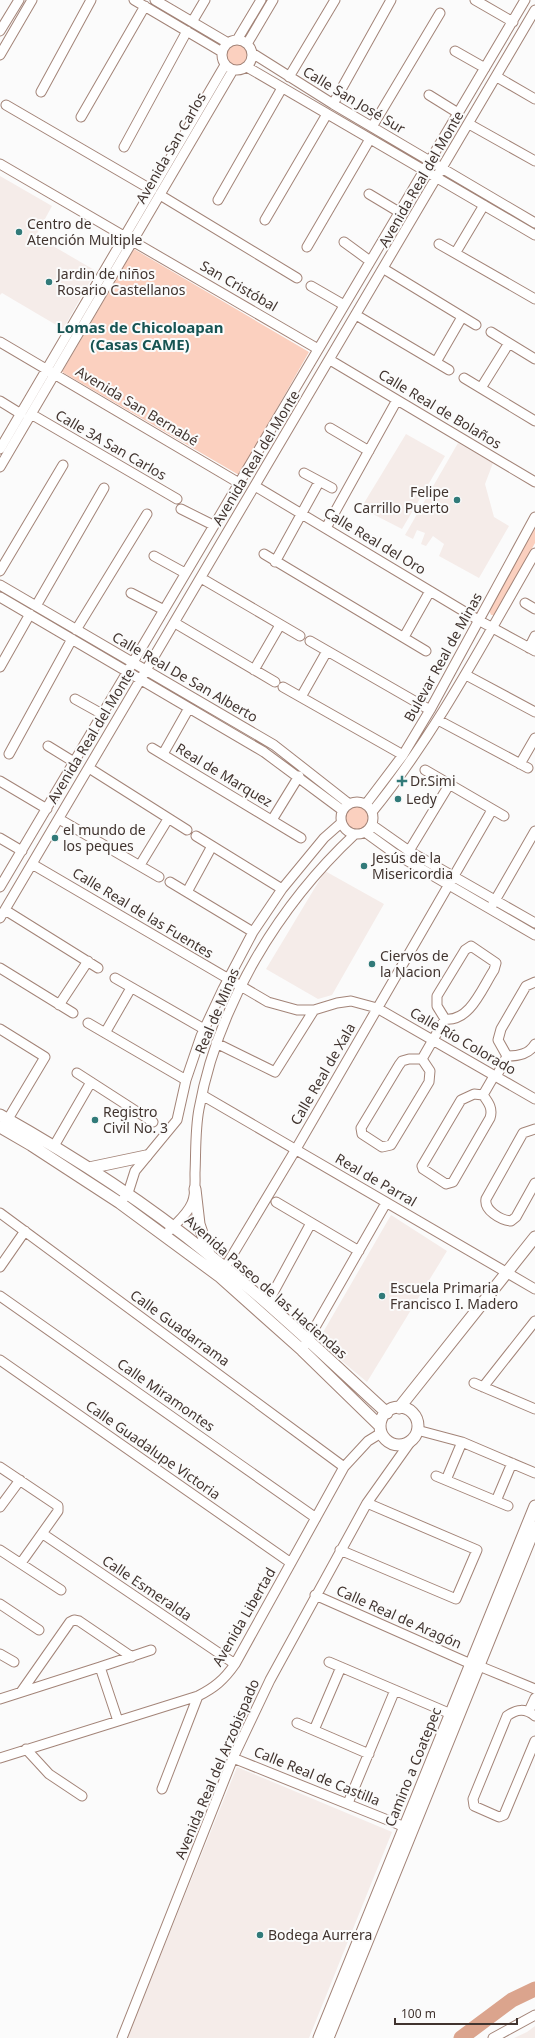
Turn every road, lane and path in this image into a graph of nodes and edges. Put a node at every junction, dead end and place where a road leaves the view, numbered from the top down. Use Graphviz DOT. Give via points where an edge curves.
graph roads {
  1 [pos="19,0"];
  2 [pos="32,0"];
  3 [pos="91,0"];
  4 [pos="134,0"];
  5 [pos="154,0"];
  6 [pos="205,0"];
  7 [pos="261,0"];
  8 [pos="273,0"];
  9 [pos="335,0"];
  10 [pos="391,0"];
  11 [pos="475,0"];
  12 [pos="525,0"];
  13 [pos="145,6"];
  14 [pos="535,10"];
  15 [pos="440,13"];
  16 [pos="192,22"];
  17 [pos="513,22"];
  18 [pos="187,31"];
  19 [pos="0,32"];
  20 [pos="238,40"];
  21 [pos="228,43"];
  22 [pos="247,44"];
  23 [pos="454,51"];
  24 [pos="222,52"];
  25 [pos="252,53"];
  26 [pos="0,55"];
  27 [pos="247,67"];
  28 [pos="229,68"];
  29 [pos="485,68"];
  30 [pos="289,77"];
  31 [pos="497,77"];
  32 [pos="282,88"];
  33 [pos="41,92"];
  34 [pos="429,95"];
  35 [pos="535,99"];
  36 [pos="333,104"];
  37 [pos="6,105"];
  38 [pos="458,113"];
  39 [pos="327,114"];
  40 [pos="81,117"];
  41 [pos="469,124"];
  42 [pos="372,127"];
  43 [pos="370,139"];
  44 [pos="124,147"];
  45 [pos="429,161"];
  46 [pos="535,161"];
  47 [pos="0,164"];
  48 [pos="442,169"];
  49 [pos="423,170"];
  50 [pos="437,178"];
  51 [pos="156,193"];
  52 [pos="369,194"];
  53 [pos="218,200"];
  54 [pos="484,205"];
  55 [pos="398,212"];
  56 [pos="265,220"];
  57 [pos="535,223"];
  58 [pos="535,235"];
  59 [pos="129,239"];
  60 [pos="344,242"];
  61 [pos="439,244"];
  62 [pos="307,246"];
  63 [pos="456,252"];
  64 [pos="370,261"];
  65 [pos="384,269"];
  66 [pos="297,278"];
  67 [pos="311,286"];
  68 [pos="535,299"];
  69 [pos="344,305"];
  70 [pos="356,315"];
  71 [pos="462,317"];
  72 [pos="476,325"];
  73 [pos="492,332"];
  74 [pos="0,342"];
  75 [pos="509,343"];
  76 [pos="318,349"];
  77 [pos="535,359"];
  78 [pos="330,360"];
  79 [pos="436,362"];
  80 [pos="449,370"];
  81 [pos="51,372"];
  82 [pos="464,378"];
  83 [pos="481,388"];
  84 [pos="397,400"];
  85 [pos="0,401"];
  86 [pos="21,414"];
  87 [pos="31,414"];
  88 [pos="535,421"];
  89 [pos="330,428"];
  90 [pos="0,449"];
  91 [pos="369,451"];
  92 [pos="63,465"];
  93 [pos="0,467"];
  94 [pos="304,473"];
  95 [pos="319,482"];
  96 [pos="535,482"];
  97 [pos="239,483"];
  98 [pos="255,486"];
  99 [pos="104,488"];
  100 [pos="332,488"];
  101 [pos="177,499"];
  102 [pos="181,509"];
  103 [pos="147,514"];
  104 [pos="302,514"];
  105 [pos="535,517"];
  106 [pos="213,525"];
  107 [pos="326,528"];
  108 [pos="535,553"];
  109 [pos="264,554"];
  110 [pos="154,556"];
  111 [pos="275,562"];
  112 [pos="0,571"];
  113 [pos="185,573"];
  114 [pos="201,578"];
  115 [pos="0,585"];
  116 [pos="430,591"];
  117 [pos="131,593"];
  118 [pos="0,597"];
  119 [pos="525,603"];
  120 [pos="36,606"];
  121 [pos="535,608"];
  122 [pos="164,610"];
  123 [pos="30,614"];
  124 [pos="480,621"];
  125 [pos="175,623"];
  126 [pos="280,625"];
  127 [pos="492,627"];
  128 [pos="74,634"];
  129 [pos="300,636"];
  130 [pos="535,636"];
  131 [pos="404,637"];
  132 [pos="310,641"];
  133 [pos="532,650"];
  134 [pos="327,651"];
  135 [pos="426,651"];
  136 [pos="132,663"];
  137 [pos="0,667"];
  138 [pos="254,670"];
  139 [pos="146,671"];
  140 [pos="127,672"];
  141 [pos="466,675"];
  142 [pos="140,681"];
  143 [pos="275,682"];
  144 [pos="283,687"];
  145 [pos="300,697"];
  146 [pos="75,699"];
  147 [pos="189,708"];
  148 [pos="430,710"];
  149 [pos="535,712"];
  150 [pos="102,714"];
  151 [pos="438,720"];
  152 [pos="535,738"];
  153 [pos="48,746"];
  154 [pos="152,748"];
  155 [pos="9,754"];
  156 [pos="163,754"];
  157 [pos="403,755"];
  158 [pos="74,762"];
  159 [pos="89,768"];
  160 [pos="425,770"];
  161 [pos="299,776"];
  162 [pos="0,781"];
  163 [pos="448,785"];
  164 [pos="366,804"];
  165 [pos="345,807"];
  166 [pos="47,809"];
  167 [pos="492,810"];
  168 [pos="372,812"];
  169 [pos="504,816"];
  170 [pos="59,819"];
  171 [pos="168,819"];
  172 [pos="272,820"];
  173 [pos="341,824"];
  174 [pos="368,828"];
  175 [pos="187,830"];
  176 [pos="535,831"];
  177 [pos="355,834"];
  178 [pos="196,836"];
  179 [pos="0,838"];
  180 [pos="301,838"];
  181 [pos="212,846"];
  182 [pos="22,851"];
  183 [pos="409,851"];
  184 [pos="32,864"];
  185 [pos="140,866"];
  186 [pos="453,875"];
  187 [pos="159,877"];
  188 [pos="170,882"];
  189 [pos="448,885"];
  190 [pos="0,887"];
  191 [pos="282,889"];
  192 [pos="187,892"];
  193 [pos="496,900"];
  194 [pos="490,909"];
  195 [pos="5,910"];
  196 [pos="0,918"];
  197 [pos="535,923"];
  198 [pos="253,932"];
  199 [pos="535,935"];
  200 [pos="88,961"];
  201 [pos="0,968"];
  202 [pos="98,968"];
  203 [pos="115,978"];
  204 [pos="228,980"];
  205 [pos="535,982"];
  206 [pos="241,986"];
  207 [pos="131,988"];
  208 [pos="59,1005"];
  209 [pos="377,1008"];
  210 [pos="314,1010"];
  211 [pos="73,1013"];
  212 [pos="445,1019"];
  213 [pos="88,1023"];
  214 [pos="0,1029"];
  215 [pos="204,1029"];
  216 [pos="105,1033"];
  217 [pos="433,1040"];
  218 [pos="216,1043"];
  219 [pos="535,1044"];
  220 [pos="507,1056"];
  221 [pos="422,1060"];
  222 [pos="77,1074"];
  223 [pos="495,1076"];
  224 [pos="186,1080"];
  225 [pos="91,1082"];
  226 [pos="202,1095"];
  227 [pos="483,1096"];
  228 [pos="535,1099"];
  229 [pos="4,1117"];
  230 [pos="153,1122"];
  231 [pos="0,1127"];
  232 [pos="535,1129"];
  233 [pos="54,1146"];
  234 [pos="296,1149"];
  235 [pos="146,1156"];
  236 [pos="89,1168"];
  237 [pos="535,1183"];
  238 [pos="195,1189"];
  239 [pos="128,1194"];
  240 [pos="276,1202"];
  241 [pos="120,1203"];
  242 [pos="386,1203"];
  243 [pos="0,1213"];
  244 [pos="311,1223"];
  245 [pos="173,1227"];
  246 [pos="25,1231"];
  247 [pos="165,1236"];
  248 [pos="535,1237"];
  249 [pos="359,1251"];
  250 [pos="209,1254"];
  251 [pos="0,1267"];
  252 [pos="222,1272"];
  253 [pos="506,1272"];
  254 [pos="535,1289"];
  255 [pos="0,1296"];
  256 [pos="267,1304"];
  257 [pos="535,1320"];
  258 [pos="308,1340"];
  259 [pos="302,1350"];
  260 [pos="0,1360"];
  261 [pos="474,1383"];
  262 [pos="483,1387"];
  263 [pos="534,1406"];
  264 [pos="398,1408"];
  265 [pos="386,1412"];
  266 [pos="381,1429"];
  267 [pos="417,1430"];
  268 [pos="411,1441"];
  269 [pos="462,1442"];
  270 [pos="512,1463"];
  271 [pos="0,1467"];
  272 [pos="344,1467"];
  273 [pos="535,1473"];
  274 [pos="436,1476"];
  275 [pos="20,1480"];
  276 [pos="446,1480"];
  277 [pos="496,1501"];
  278 [pos="367,1503"];
  279 [pos="0,1506"];
  280 [pos="508,1506"];
  281 [pos="535,1506"];
  282 [pos="316,1518"];
  283 [pos="535,1527"];
  284 [pos="43,1534"];
  285 [pos="340,1550"];
  286 [pos="1,1553"];
  287 [pos="291,1563"];
  288 [pos="21,1564"];
  289 [pos="61,1590"];
  290 [pos="315,1595"];
  291 [pos="0,1604"];
  292 [pos="39,1630"];
  293 [pos="151,1650"];
  294 [pos="0,1654"];
  295 [pos="132,1657"];
  296 [pos="14,1662"];
  297 [pos="329,1662"];
  298 [pos="235,1664"];
  299 [pos="475,1665"];
  300 [pos="100,1667"];
  301 [pos="342,1667"];
  302 [pos="535,1689"];
  303 [pos="395,1690"];
  304 [pos="21,1692"];
  305 [pos="198,1696"];
  306 [pos="535,1698"];
  307 [pos="0,1699"];
  308 [pos="451,1714"];
  309 [pos="532,1714"];
  310 [pos="118,1721"];
  311 [pos="297,1723"];
  312 [pos="314,1730"];
  313 [pos="535,1741"];
  314 [pos="26,1749"];
  315 [pos="369,1754"];
  316 [pos="0,1758"];
  317 [pos="233,1758"];
  318 [pos="162,1789"];
  319 [pos="82,1796"];
  320 [pos="348,1803"];
  321 [pos="408,1829"];
  322 [pos="535,2015"];
  323 [pos="122,2038"];
  324 [pos="319,2038"];
  325 [pos="328,2038"];
  326 [pos="493,2038"];
  1 -- 19 [label="street"];
  2 -- 26 [label="street"];
  3 -- 33 [label="street"];
  4 -- 13 [label="street"];
  5 -- 16 [label="street"];
  6 -- 16 [label="street"];
  7 -- 20 [label="street"];
  8 -- 22 [label="street"];
  9 -- 30 [label="street"];
  10 -- 36 [label="street"];
  11 -- 17 [label="street"];
  12 -- 17 [label="street, Avenida Real del Monte"];
  13 -- 18 [label="street"];
  13 -- 40 [label="street"];
  14 -- 31 [label="street, Avenida Real del Monte"];
  15 -- 42 [label="street"];
  16 -- 21 [label="street"];
  17 -- 29 [label="street, Avenida Real del Monte"];
  18 -- 24 [label="street"];
  18 -- 44 [label="street"];
  20 -- 21 [label="street"];
  20 -- 22 [label="street"];
  21 -- 24 [label="street"];
  22 -- 25 [label="street"];
  23 -- 29 [label="street"];
  24 -- 28 [label="street"];
  25 -- 27 [label="street"];
  25 -- 30 [label="street, Calle San José Sur"];
  27 -- 28 [label="street" via="243,70"];
  27 -- 32 [label="street, Calle San José Sur"];
  28 -- 51 [label="street, Avenida San Carlos"];
  29 -- 38 [label="street, Avenida Real del Monte"];
  30 -- 36 [label="street, Calle San José Sur"];
  31 -- 35 [label="street"];
  31 -- 41 [label="street, Avenida Real del Monte"];
  32 -- 39 [label="street, Calle San José Sur"];
  32 -- 53 [label="street"];
  34 -- 38 [label="street"];
  36 -- 42 [label="street, Calle San José Sur"];
  37 -- 51 [label="street"];
  38 -- 45 [label="street, Avenida Real del Monte"];
  39 -- 43 [label="street, Calle San José Sur"];
  39 -- 56 [label="street"];
  41 -- 46 [label="street"];
  41 -- 48 [label="street, Avenida Real del Monte"];
  42 -- 45 [label="street, Calle San José Sur"];
  43 -- 49 [label="street, Calle San José Sur"];
  43 -- 62 [label="street"];
  45 -- 48 [label="street, Calle San José Sur"];
  45 -- 49 [label="street, Avenida Real del Monte"];
  47 -- 59 [label="street, San Cristóbal"];
  48 -- 50 [label="street, Avenida Real del Monte"];
  48 -- 57 [label="street, Calle San José Sur"];
  49 -- 50 [label="street, Calle San José Sur"];
  49 -- 55 [label="street, Avenida Real del Monte"];
  50 -- 54 [label="street, Calle San José Sur"];
  50 -- 65 [label="street, Avenida Real del Monte"];
  51 -- 59 [label="street, Avenida San Carlos"];
  51 -- 66 [label="street"];
  52 -- 55 [label="street"];
  54 -- 58 [label="street, Calle San José Sur"];
  54 -- 63 [label="street"];
  55 -- 64 [label="street, Avenida Real del Monte"];
  59 -- 76 [label="street, San Cristóbal"];
  59 -- 81 [label="street, Avenida San Carlos"];
  60 -- 64 [label="street"];
  61 -- 63 [label="street"];
  63 -- 68 [label="street"];
  64 -- 69 [label="street, Avenida Real del Monte"];
  65 -- 70 [label="street, Avenida Real del Monte"];
  65 -- 71 [label="street"];
  67 -- 69 [label="street"];
  69 -- 76 [label="street, Avenida Real del Monte"];
  70 -- 78 [label="street, Avenida Real del Monte"];
  70 -- 79 [label="street"];
  71 -- 72 [label="street"];
  71 -- 79 [label="street"];
  73 -- 75 [label="street"];
  74 -- 81 [label="street, Avenida San Bernabé"];
  75 -- 77 [label="street"];
  75 -- 83 [label="street"];
  76 -- 97 [label="street, Avenida Real del Monte"];
  78 -- 84 [label="street, Calle Real de Bolaños"];
  78 -- 98 [label="street, Avenida Real del Monte"];
  79 -- 80 [label="street"];
  81 -- 86 [label="street, Avenida San Carlos"];
  81 -- 87 [label="street, Avenida San Carlos"];
  81 -- 97 [label="street, Avenida San Bernabé"];
  82 -- 83 [label="street"];
  83 -- 88 [label="street"];
  84 -- 91 [label="street"];
  84 -- 96 [label="street, Calle Real de Bolaños"];
  85 -- 86 [label="street"];
  86 -- 90 [label="street, Avenida San Carlos"];
  87 -- 93 [label="street, Avenida San Carlos"];
  87 -- 101 [label="street, Calle 3A San Carlos"];
  89 -- 91 [label="street"];
  91 -- 107 [label="street"];
  92 -- 112 [label="street"];
  94 -- 95 [label="street"];
  95 -- 100 [label="street"];
  95 -- 104 [label="street"];
  97 -- 106 [label="street, Avenida Real del Monte"];
  98 -- 104 [label="street, Calle Real del Oro"];
  98 -- 114 [label="street, Avenida Real del Monte"];
  99 -- 120 [label="street"];
  102 -- 106 [label="street"];
  103 -- 128 [label="street"];
  104 -- 107 [label="street, Calle Real del Oro"];
  104 -- 111 [label="street"];
  105 -- 124 [label="street, Bulevar Real de Minas"];
  106 -- 113 [label="street, Avenida Real del Monte"];
  107 -- 116 [label="street, Calle Real del Oro"];
  108 -- 127 [label="street, Bulevar Real de Minas"];
  109 -- 111 [label="street"];
  110 -- 113 [label="street"];
  111 -- 131 [label="street"];
  113 -- 122 [label="street, Avenida Real del Monte"];
  114 -- 125 [label="street, Avenida Real del Monte"];
  114 -- 126 [label="street"];
  115 -- 120 [label="street, Calle Real De San Alberto"];
  116 -- 124 [label="street, Calle Real del Oro"];
  116 -- 131 [label="street"];
  117 -- 122 [label="street"];
  118 -- 123 [label="street, Calle Real De San Alberto"];
  119 -- 121 [label="street"];
  120 -- 128 [label="street, Calle Real De San Alberto"];
  122 -- 136 [label="street, Avenida Real del Monte"];
  123 -- 128 [label="street, Calle Real De San Alberto"];
  123 -- 137 [label="street"];
  124 -- 127 [label="street, Calle Real del Oro"];
  124 -- 148 [label="street, Bulevar Real de Minas"];
  125 -- 138 [label="street"];
  125 -- 139 [label="street, Avenida Real del Monte"];
  126 -- 129 [label="street"];
  126 -- 138 [label="street"];
  127 -- 133 [label="street, Calle Real del Oro"];
  127 -- 141 [label="street, Bulevar Real de Minas"];
  128 -- 136 [label="street, Calle Real De San Alberto"];
  128 -- 140 [label="street, Calle Real De San Alberto"];
  128 -- 155 [label="street"];
  130 -- 133 [label="street"];
  131 -- 135 [label="street"];
  132 -- 134 [label="street"];
  134 -- 145 [label="street"];
  134 -- 148 [label="street"];
  136 -- 139 [label="street, Calle Real De San Alberto"];
  136 -- 140 [label="street, Avenida Real del Monte"];
  138 -- 143 [label="street"];
  139 -- 142 [label="street, Avenida Real del Monte"];
  139 -- 165 [label="street, Calle Real De San Alberto" via="274,745"];
  140 -- 142 [label="street, Calle Real De San Alberto"];
  140 -- 150 [label="street, Avenida Real del Monte"];
  141 -- 149 [label="street"];
  141 -- 151 [label="street, Bulevar Real de Minas"];
  142 -- 147 [label="street, Calle Real De San Alberto"];
  142 -- 159 [label="street, Avenida Real del Monte"];
  144 -- 145 [label="street"];
  145 -- 157 [label="street"];
  146 -- 150 [label="street"];
  147 -- 156 [label="street, Real de Marquez"];
  147 -- 161 [label="street, Calle Real De San Alberto" via="264,752"];
  148 -- 157 [label="street, Bulevar Real de Minas"];
  150 -- 158 [label="street, Avenida Real del Monte"];
  151 -- 152 [label="street" via="524,766"];
  151 -- 168 [label="street, Bulevar Real de Minas" via="396,782"];
  153 -- 158 [label="street"];
  154 -- 156 [label="street"];
  156 -- 172 [label="street, Real de Marquez"];
  157 -- 164 [label="street, Bulevar Real de Minas"];
  158 -- 166 [label="street, Avenida Real del Monte"];
  159 -- 170 [label="street, Avenida Real del Monte"];
  159 -- 171 [label="street"];
  160 -- 163 [label="street"];
  161 -- 165 [label="street, Calle Real De San Alberto"];
  161 -- 172 [label="street, Real de Marquez"];
  162 -- 166 [label="street"];
  163 -- 167 [label="street"];
  163 -- 183 [label="street"];
  164 -- 165 [label="street" via="357,801"];
  164 -- 168 [label="street"];
  165 -- 173 [label="street" via="340,819"];
  166 -- 182 [label="street, Avenida Real del Monte"];
  167 -- 169 [label="street"];
  167 -- 186 [label="street, Calle Real de Xala"];
  168 -- 174 [label="street"];
  170 -- 184 [label="street, Avenida Real del Monte"];
  170 -- 185 [label="street"];
  171 -- 175 [label="street"];
  171 -- 185 [label="street"];
  172 -- 180 [label="street"];
  173 -- 177 [label="street" via="347,831"];
  173 -- 191 [label="street, Real de Minas" via="324,838"];
  174 -- 177 [label="street"];
  174 -- 183 [label="street"];
  174 -- 189 [label="street" via="394,853"];
  176 -- 193 [label="street"];
  177 -- 206 [label="street, Real de Minas" via="294,902"];
  178 -- 181 [label="street"];
  179 -- 182 [label="street"];
  181 -- 191 [label="street"];
  181 -- 192 [label="street"];
  182 -- 190 [label="street, Avenida Real del Monte"];
  183 -- 186 [label="street"];
  184 -- 195 [label="street, Avenida Real del Monte"];
  184 -- 204 [label="street, Calle Real de las Fuentes"];
  185 -- 187 [label="street"];
  186 -- 189 [label="street, Calle Real de Xala"];
  186 -- 193 [label="street"];
  188 -- 192 [label="street"];
  189 -- 194 [label="street"];
  189 -- 209 [label="street, Calle Real de Xala"];
  191 -- 198 [label="street, Real de Minas"];
  192 -- 198 [label="street"];
  193 -- 194 [label="street"];
  193 -- 197 [label="street"];
  194 -- 199 [label="street"];
  195 -- 196 [label="street, Avenida Real del Monte"];
  195 -- 200 [label="street"];
  198 -- 204 [label="street, Real de Minas"];
  200 -- 202 [label="street"];
  200 -- 208 [label="street"];
  201 -- 208 [label="street"];
  203 -- 207 [label="street"];
  204 -- 206 [label="street, Calle Real de las Fuentes"];
  204 -- 215 [label="street, Real de Minas"];
  205 -- 220 [label="street" via="526,986 501,1029 498,1040"];
  206 -- 210 [label="street, Calle Real de las Fuentes" via="274,1004 297,1010"];
  206 -- 218 [label="street, Real de Minas"];
  207 -- 215 [label="street"];
  207 -- 216 [label="street"];
  208 -- 211 [label="street"];
  209 -- 210 [label="street, Calle Río Colorado" via="351,1002"];
  209 -- 217 [label="street, Calle Río Colorado"];
  209 -- 234 [label="street, Calle Real de Xala"];
  210 -- 218 [label="street" via="275,1072"];
  212 -- 212 [label="street" via="437,1006 438,996 465,950 471,946 496,962 494,970 466,1014 453,1020"];
  212 -- 217 [label="street"];
  213 -- 216 [label="street"];
  214 -- 229 [label="street" via="48,1059"];
  215 -- 224 [label="street, Real de Minas"];
  216 -- 224 [label="street"];
  217 -- 221 [label="street"];
  217 -- 223 [label="street, Calle Río Colorado"];
  218 -- 226 [label="street, Real de Minas"];
  219 -- 220 [label="street" via="524,1054"];
  220 -- 223 [label="street"];
  221 -- 221 [label="street" via="402,1061 361,1128 362,1134 382,1147 391,1145 430,1082 430,1071"];
  222 -- 225 [label="street"];
  223 -- 227 [label="street"];
  223 -- 228 [label="street, Calle Río Colorado"];
  224 -- 235 [label="street, Real de Minas" via="177,1120"];
  225 -- 230 [label="street"];
  225 -- 233 [label="street"];
  226 -- 234 [label="street, Real de Parral"];
  226 -- 238 [label="street, Real de Minas" via="198,1110"];
  227 -- 227 [label="street" via="474,1094 460,1100 423,1163 423,1169 446,1184 453,1182 490,1118 492,1112"];
  229 -- 233 [label="main road, Avenida Paseo de las Haciendas"];
  231 -- 241 [label="main road, Avenida Paseo de las Haciendas"];
  232 -- 237 [label="street" via="523,1133 485,1205 488,1210 511,1221 516,1217"];
  233 -- 236 [label="main road, Avenida Paseo de las Haciendas"];
  234 -- 242 [label="street, Real de Parral"];
  234 -- 252 [label="street, Calle Real de Xala"];
  235 -- 236 [label="main road"];
  235 -- 239 [label="street, Real de Minas" via="135,1171"];
  236 -- 239 [label="main road, Avenida Paseo de las Haciendas"];
  238 -- 245 [label="street, Real de Minas" via="192,1202 183,1218"];
  238 -- 250 [label="main road" via="199,1224"];
  239 -- 241 [label="street"];
  239 -- 245 [label="main road, Avenida Paseo de las Haciendas"];
  240 -- 244 [label="street"];
  241 -- 247 [label="main road, Avenida Paseo de las Haciendas"];
  242 -- 249 [label="street"];
  242 -- 253 [label="street, Real de Parral"];
  243 -- 246 [label="street, Calle Guadarrama"];
  244 -- 249 [label="street"];
  244 -- 256 [label="street"];
  245 -- 247 [label="street, Real de Minas"];
  245 -- 250 [label="main road, Avenida Paseo de las Haciendas"];
  246 -- 251 [label="street"];
  246 -- 272 [label="street, Calle Guadarrama"];
  247 -- 252 [label="main road, Avenida Paseo de las Haciendas"];
  248 -- 253 [label="main road"];
  249 -- 258 [label="street"];
  250 -- 252 [label="main road, Avenida Paseo de las Haciendas"];
  252 -- 256 [label="main road, Avenida Paseo de las Haciendas"];
  252 -- 259 [label="main road, Avenida Paseo de las Haciendas"];
  253 -- 254 [label="street, Real de Parral"];
  253 -- 264 [label="main road"];
  255 -- 282 [label="street, Calle Miramontes"];
  256 -- 258 [label="main road, Avenida Paseo de las Haciendas"];
  257 -- 262 [label="street"];
  258 -- 259 [label="street"];
  258 -- 265 [label="main road, Avenida Paseo de las Haciendas"];
  259 -- 266 [label="main road, Avenida Paseo de las Haciendas"];
  260 -- 287 [label="street, Calle Guadalupe Victoria"];
  261 -- 262 [label="street"];
  262 -- 263 [label="street"];
  264 -- 265 [label="main road"];
  264 -- 267 [label="main road" via="405,1408 414,1416"];
  265 -- 266 [label="main road"];
  266 -- 268 [label="main road" via="384,1438 394,1445"];
  266 -- 272 [label="street, Avenida Libertad"];
  267 -- 268 [label="main road"];
  267 -- 269 [label="street"];
  268 -- 278 [label="street, Avenida Real del Arzobispado"];
  269 -- 270 [label="street"];
  269 -- 276 [label="street"];
  270 -- 273 [label="street"];
  270 -- 277 [label="street"];
  271 -- 275 [label="street"];
  272 -- 282 [label="street, Avenida Libertad"];
  274 -- 276 [label="street"];
  275 -- 279 [label="street"];
  275 -- 284 [label="street" via="56,1503 58,1511"];
  276 -- 277 [label="street"];
  277 -- 280 [label="street"];
  278 -- 285 [label="street, Avenida Real del Arzobispado"];
  278 -- 285 [label="street" via="477,1550 456,1599"];
  281 -- 299 [label="main road, Camino a Coatepec"];
  282 -- 287 [label="street, Avenida Libertad"];
  283 -- 299 [label="main road, Camino a Coatepec"];
  284 -- 288 [label="street"];
  284 -- 298 [label="street, Calle Esmeralda"];
  285 -- 290 [label="street, Avenida Real del Arzobispado"];
  286 -- 288 [label="street"];
  287 -- 298 [label="street, Avenida Libertad"];
  288 -- 289 [label="street"];
  290 -- 299 [label="street, Calle Real de Aragón"];
  290 -- 317 [label="street, Avenida Real del Arzobispado" via="270,1680"];
  291 -- 292 [label="street"];
  293 -- 295 [label="street"];
  294 -- 296 [label="street"];
  295 -- 300 [label="street"];
  295 -- 304 [label="street" via="74,1620 70,1622"];
  297 -- 301 [label="street"];
  298 -- 305 [label="street, Avenida Libertad" via="226,1678 214,1689"];
  299 -- 302 [label="street, Calle Real de Aragón"];
  299 -- 308 [label="main road, Camino a Coatepec"];
  299 -- 321 [label="main road, Camino a Coatepec"];
  300 -- 304 [label="street"];
  300 -- 310 [label="street"];
  301 -- 303 [label="street"];
  301 -- 312 [label="street"];
  303 -- 308 [label="street"];
  303 -- 315 [label="street"];
  304 -- 307 [label="street"];
  305 -- 310 [label="street, Avenida Libertad"];
  305 -- 318 [label="street"];
  306 -- 309 [label="street"];
  308 -- 321 [label="main road, Camino a Coatepec"];
  309 -- 313 [label="street" via="520,1710 507,1716 472,1803 474,1806 504,1815"];
  310 -- 314 [label="street, Avenida Libertad"];
  311 -- 312 [label="street"];
  312 -- 315 [label="street"];
  314 -- 316 [label="street, Avenida Libertad"];
  314 -- 319 [label="street" via="49,1774"];
  315 -- 320 [label="street"];
  317 -- 320 [label="street, Calle Real de Castilla"];
  317 -- 323 [label="street, Avenida Real del Arzobispado"];
  320 -- 321 [label="street, Calle Real de Castilla"];
  321 -- 324 [label="main road, Camino a Coatepec"];
  321 -- 325 [label="main road, Camino a Coatepec"];
  322 -- 326 [label="street"];
}
